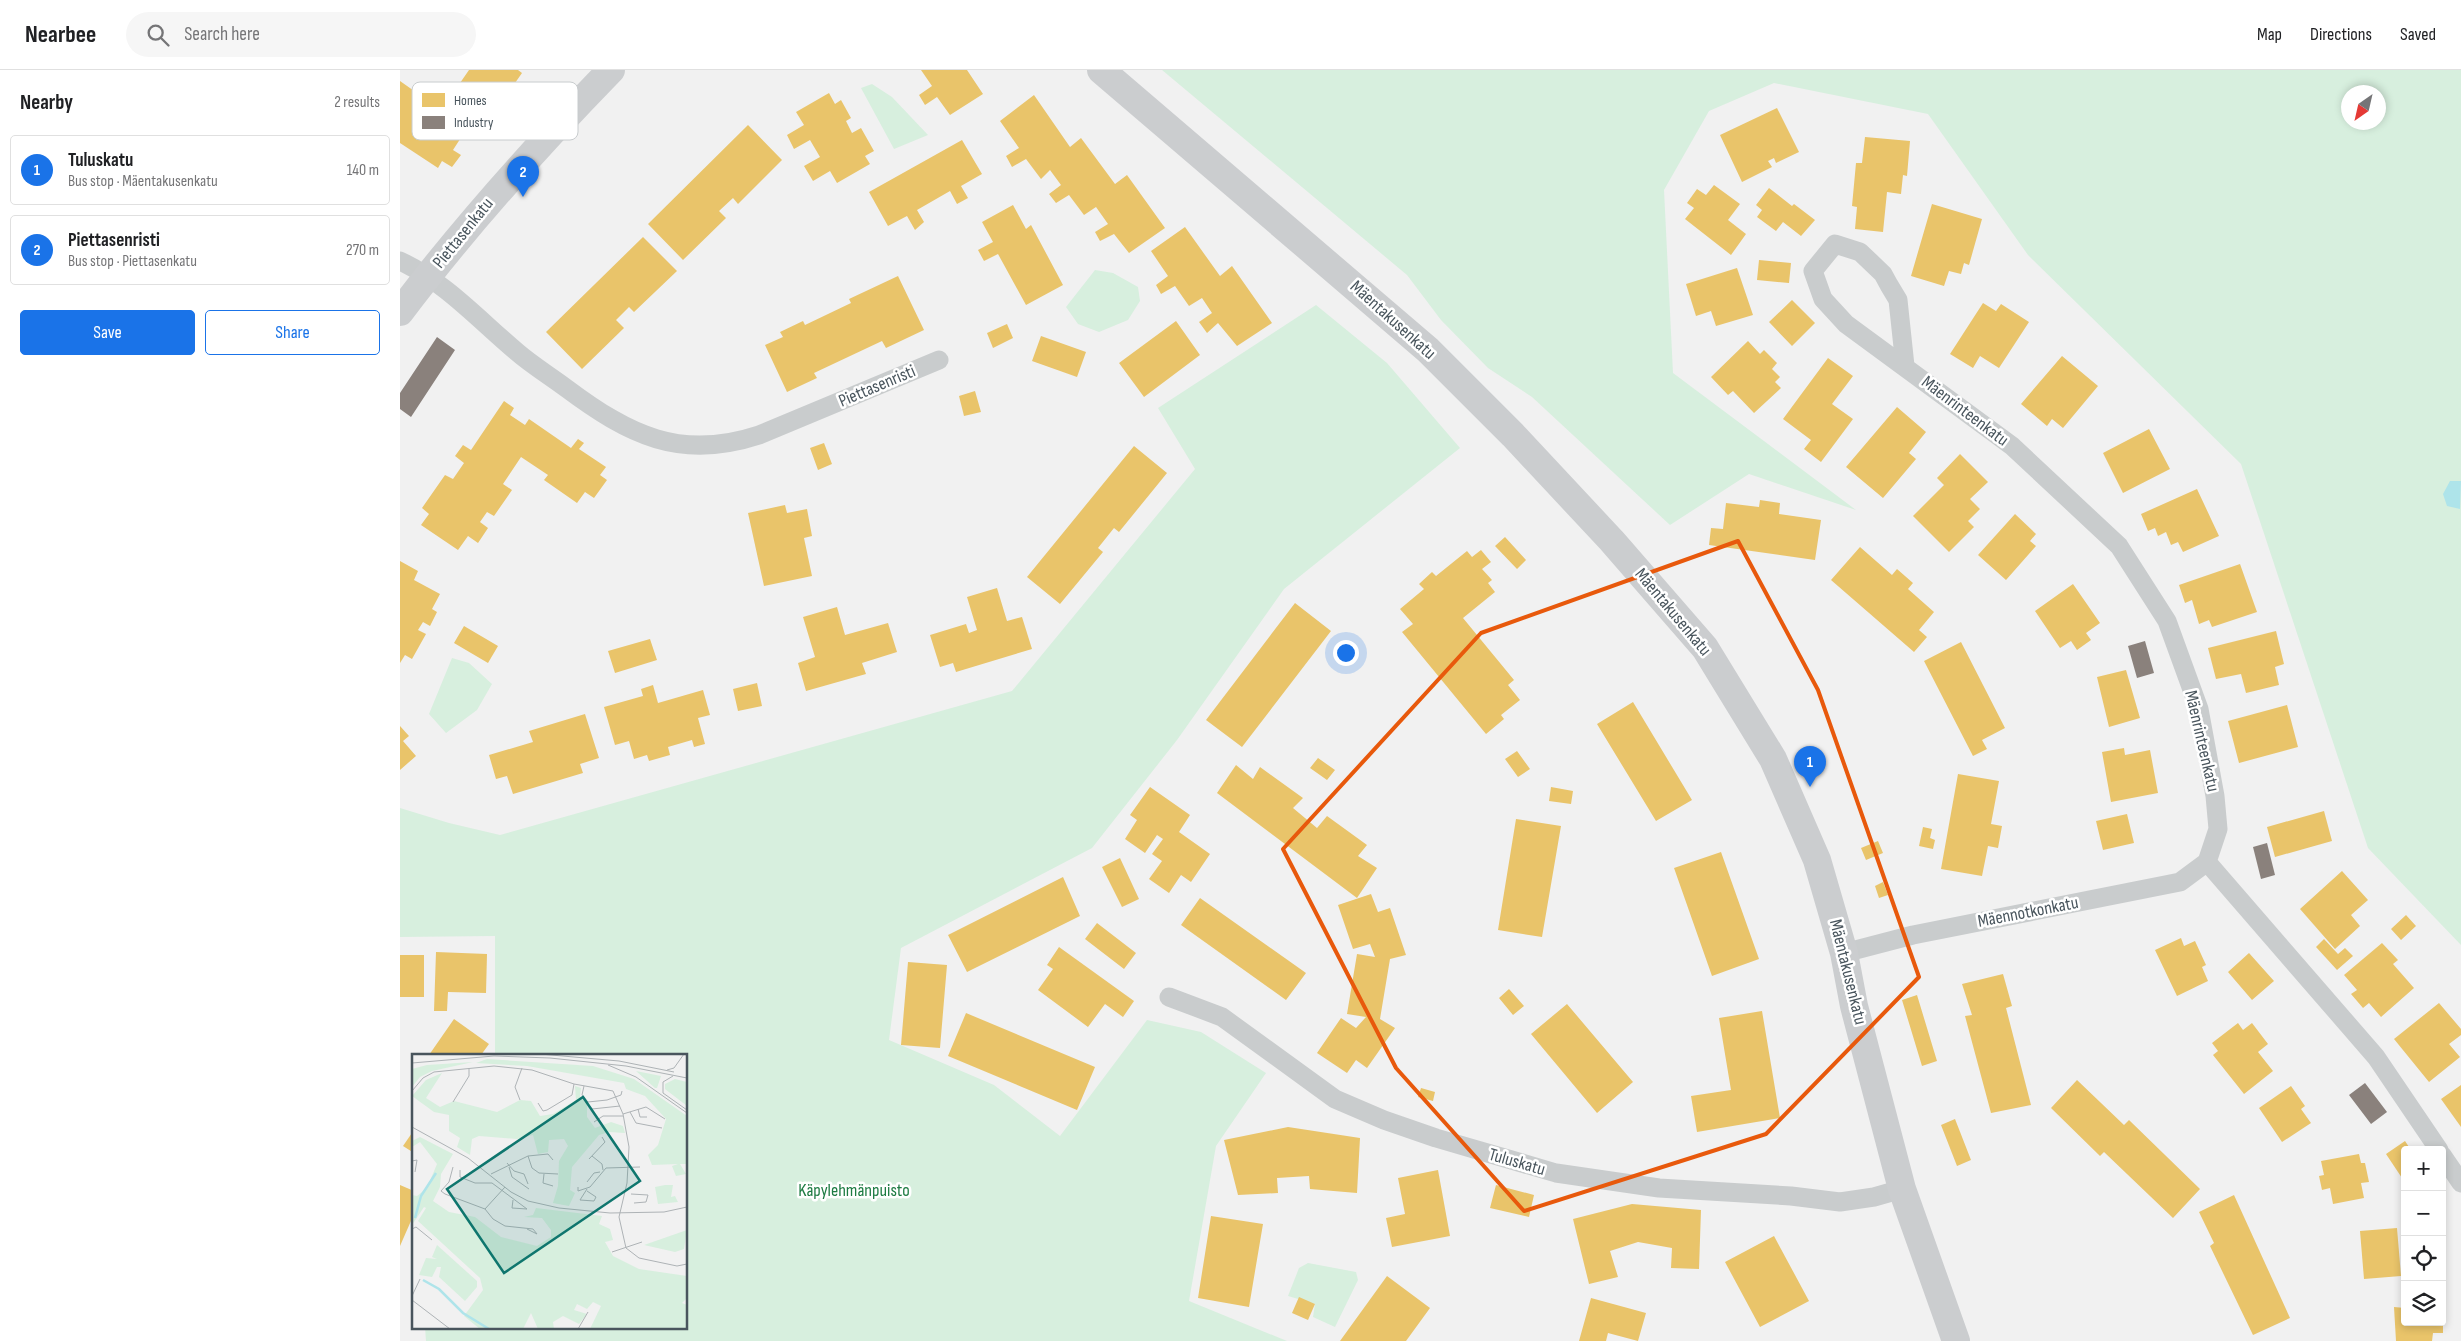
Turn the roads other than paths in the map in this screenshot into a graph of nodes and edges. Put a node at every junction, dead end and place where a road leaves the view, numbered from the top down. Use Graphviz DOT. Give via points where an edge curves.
graph roads {
  1 [pos="612,70"];
  2 [pos="1101,70"];
  3 [pos="578,105"];
  4 [pos="545,140"];
  5 [pos="400,261"];
  6 [pos="427,277"];
  7 [pos="400,312"];
  8 [pos="939,360"];
  9 [pos="1905,366"];
  10 [pos="2207,862"];
  11 [pos="1844,952"];
  12 [pos="1169,997"];
  13 [pos="2436,1146"];
  14 [pos="2446,1161"];
  15 [pos="2461,1183"];
  16 [pos="1902,1189"];
  17 [pos="1956,1341"];
  1 -- 3 [label="main road, Piettasenkatu"];
  2 -- 11 [label="main road, Mäentakusenkatu" via="1428,350 1514,435 1699,640 1773,759 1817,860"];
  4 -- 6 [label="main road, Piettasenkatu" via="511,175"];
  5 -- 6 [label="street, Piettasenristi"];
  6 -- 7 [label="main road, Piettasenkatu"];
  6 -- 8 [label="street, Piettasenristi" via="471,309 517,352 590,406 629,430 686,446 734,444 760,436"];
  9 -- 9 [label="street, Mäenrinteenkatu" via="1846,324 1823,299 1813,271 1835,244 1860,252 1890,285 1898,300"];
  9 -- 10 [label="street, Mäenrinteenkatu" via="2012,446 2119,546 2166,620 2199,709 2214,788 2218,829"];
  10 -- 11 [label="street, Mäennotkonkatu" via="2180,882"];
  10 -- 13 [label="street" via="2376,1057"];
  11 -- 16 [label="main road, Mäentakusenkatu" via="1854,1006"];
  12 -- 16 [label="street, Tuluskatu" via="1222,1017 1334,1100 1436,1138 1556,1173 1659,1188 1840,1202"];
  14 -- 15 [label="street"];
  16 -- 17 [label="main road, Mäentakusenkatu"];
}
